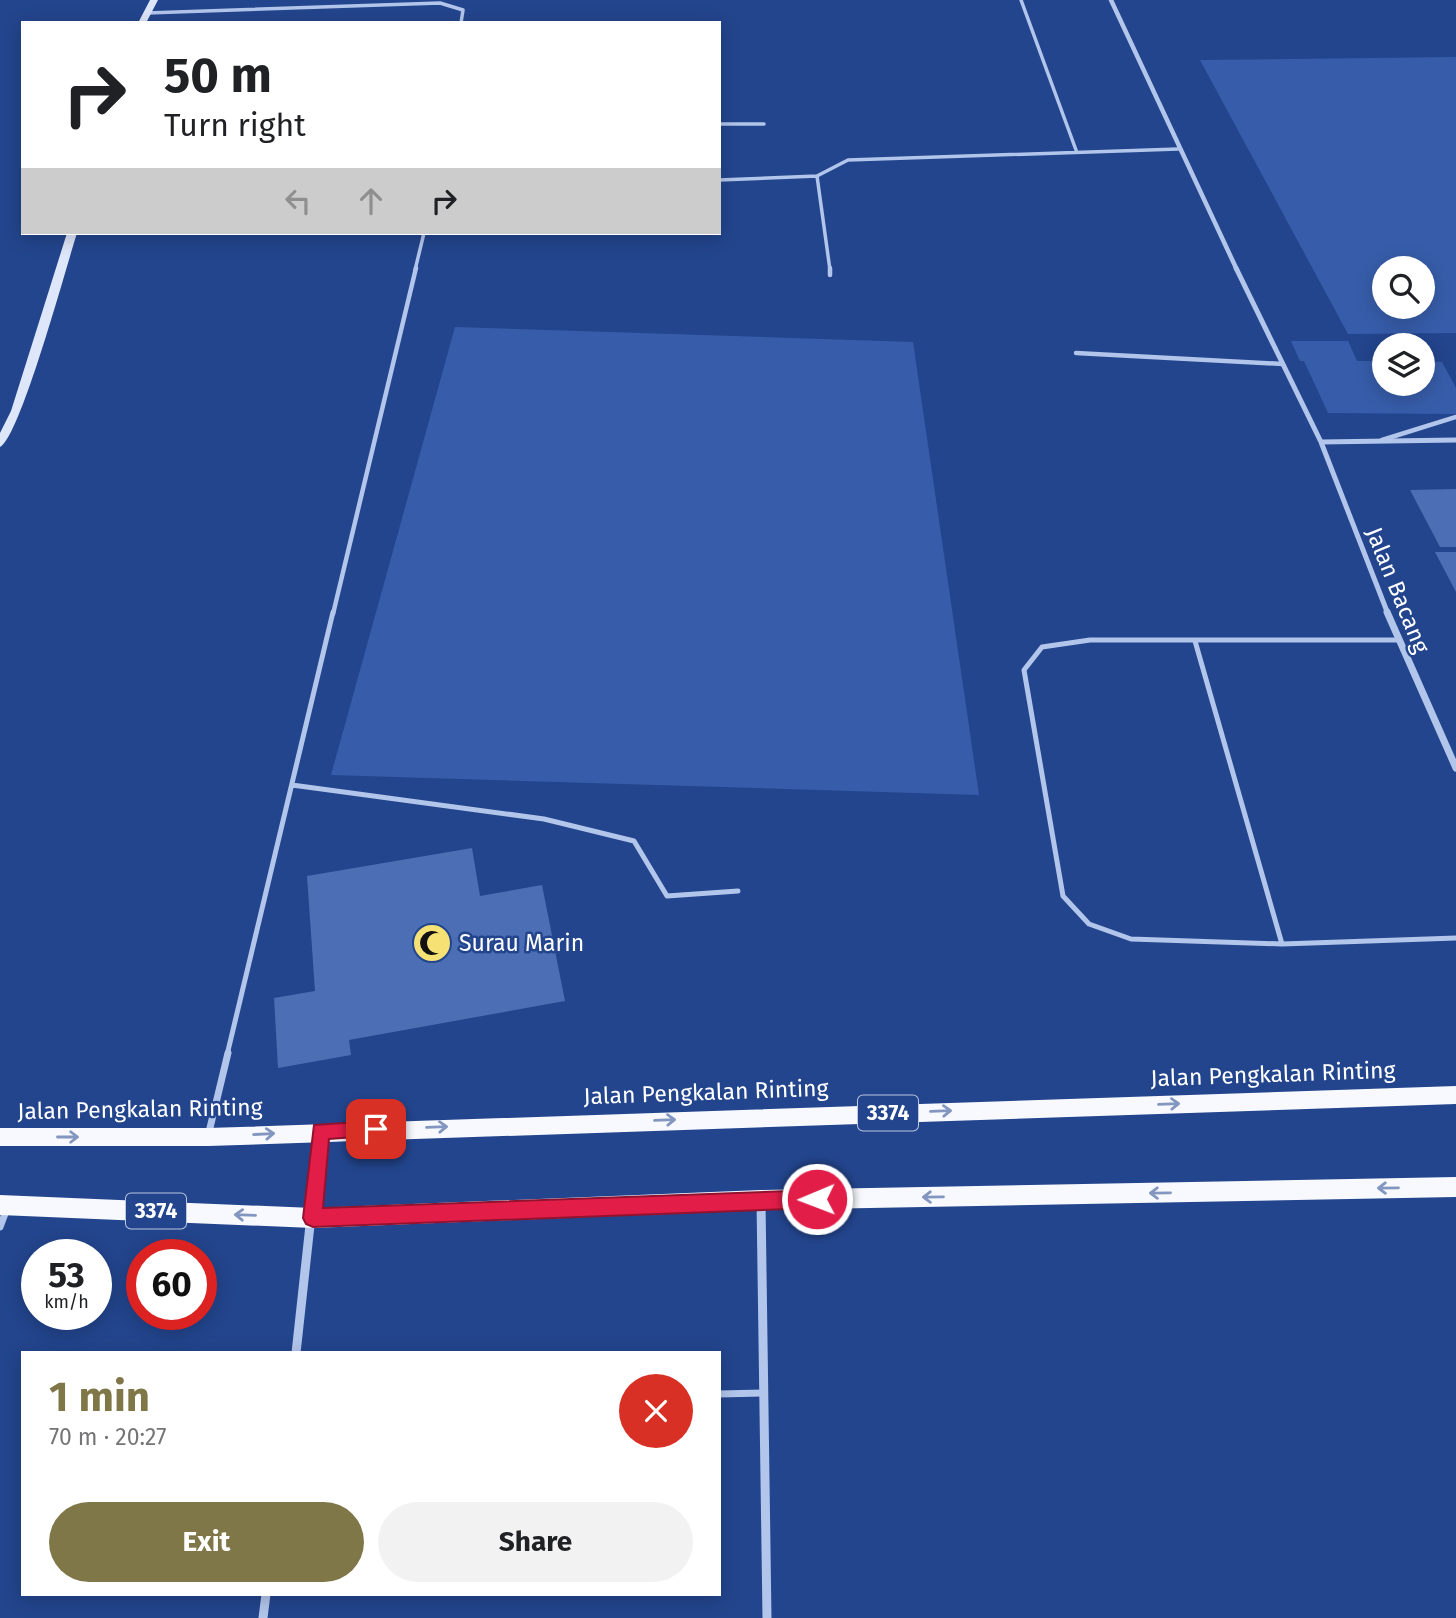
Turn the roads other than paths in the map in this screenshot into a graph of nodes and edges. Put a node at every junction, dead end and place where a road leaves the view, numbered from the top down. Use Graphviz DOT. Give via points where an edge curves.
graph roads {
  1 [pos="154,0"];
  2 [pos="1021,0"];
  3 [pos="1111,0"];
  4 [pos="147,13"];
  5 [pos="143,21"];
  6 [pos="461,21"];
  7 [pos="721,124"];
  8 [pos="764,124"];
  9 [pos="1178,149"];
  10 [pos="1076,150"];
  11 [pos="817,176"];
  12 [pos="721,180"];
  13 [pos="71,235"];
  14 [pos="424,235"];
  15 [pos="830,275"];
  16 [pos="1076,353"];
  17 [pos="1283,364"];
  18 [pos="1456,416"];
  19 [pos="1456,440"];
  20 [pos="1377,441"];
  21 [pos="1321,442"];
  22 [pos="0,444"];
  23 [pos="1398,640"];
  24 [pos="1195,641"];
  25 [pos="1447,749"];
  26 [pos="1456,749"];
  27 [pos="1456,768"];
  28 [pos="292,785"];
  29 [pos="738,891"];
  30 [pos="1456,938"];
  31 [pos="1282,944"];
  32 [pos="1456,1095"];
  33 [pos="320,1131"];
  34 [pos="0,1137"];
  35 [pos="208,1137"];
  36 [pos="1456,1187"];
  37 [pos="761,1200"];
  38 [pos="4,1205"];
  39 [pos="313,1218"];
  40 [pos="0,1227"];
  41 [pos="296,1351"];
  42 [pos="763,1393"];
  43 [pos="721,1394"];
  44 [pos="266,1596"];
  45 [pos="263,1618"];
  46 [pos="767,1618"];
  1 -- 4 [label="street"];
  2 -- 10 [label="lane"];
  3 -- 9 [label="street, Jalan Bacang"];
  4 -- 5 [label="street"];
  4 -- 6 [label="lane" via="440,3 463,10"];
  7 -- 8 [label="lane"];
  9 -- 10 [label="lane"];
  9 -- 17 [label="street, Jalan Bacang"];
  10 -- 11 [label="lane" via="848,160"];
  11 -- 12 [label="lane"];
  11 -- 15 [label="lane"];
  13 -- 22 [label="street" via="16,411"];
  14 -- 28 [label="lane"];
  16 -- 17 [label="lane"];
  17 -- 21 [label="street, Jalan Bacang"];
  18 -- 20 [label="lane"];
  19 -- 20 [label="street"];
  20 -- 21 [label="street"];
  21 -- 23 [label="street, Jalan Bacang"];
  23 -- 24 [label="lane"];
  23 -- 25 [label="street, Jalan Bacang"];
  24 -- 31 [label="lane"];
  24 -- 31 [label="lane" via="1090,640 1042,647 1024,670 1063,896 1089,924 1131,939"];
  25 -- 26 [label="street"];
  25 -- 27 [label="street, Jalan Bacang"];
  28 -- 29 [label="lane" via="544,819 634,841 667,896"];
  28 -- 35 [label="lane"];
  30 -- 31 [label="lane"];
  33 -- 32 [label="main road, Jalan Pengkalan Rinting / 3374, one-way"];
  35 -- 33 [label="main road, Jalan Pengkalan Rinting / 3374, one-way"];
  33 -- 39 [label="street"];
  34 -- 35 [label="main road, Jalan Pengkalan Rinting / 3374, one-way"];
  36 -- 37 [label="main road, 3374, one-way"];
  37 -- 39 [label="main road, 3374"];
  37 -- 42 [label="street"];
  39 -- 38 [label="main road, 3374, one-way"];
  38 -- 40 [label="lane"];
  39 -- 41 [label="street"];
  42 -- 43 [label="lane"];
  42 -- 46 [label="street"];
  44 -- 45 [label="street"];
}
